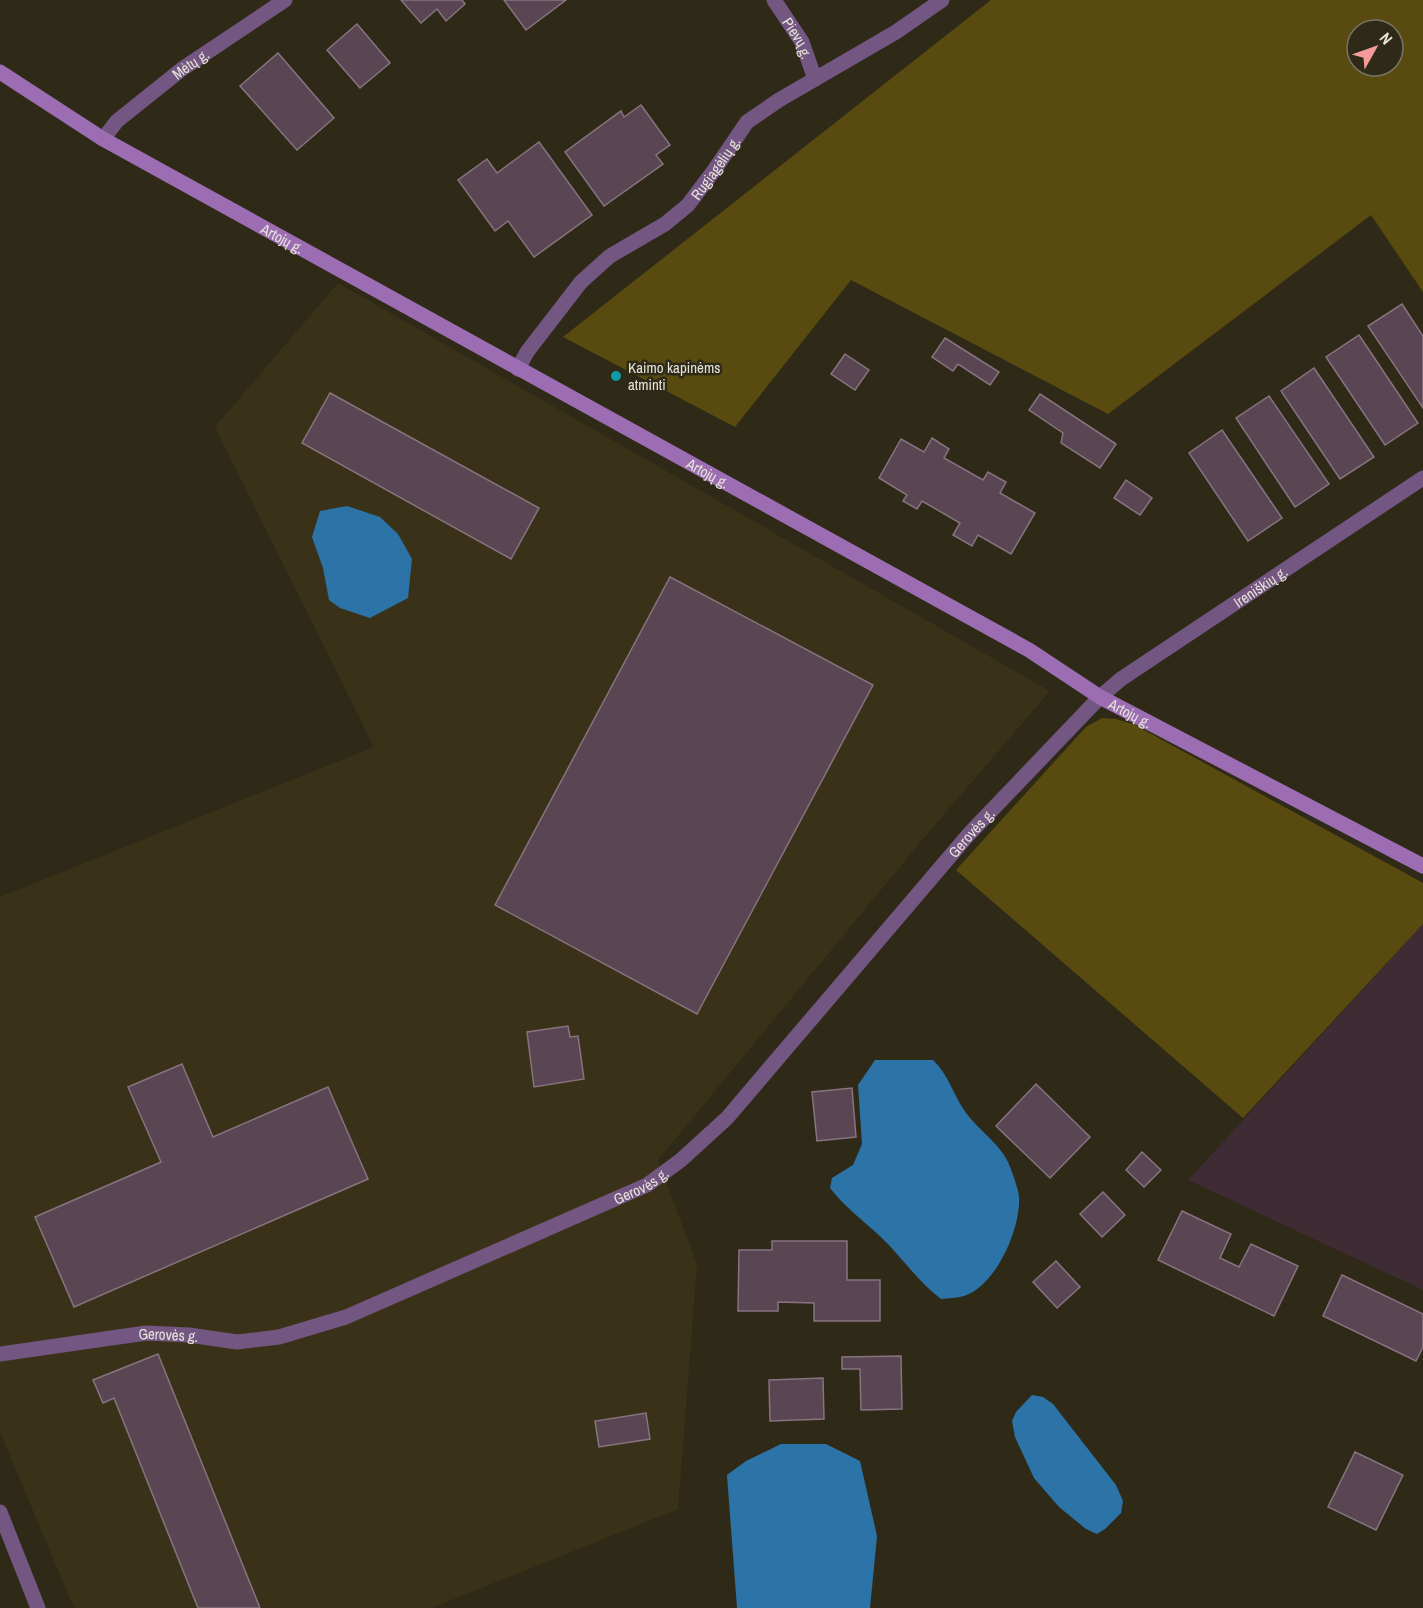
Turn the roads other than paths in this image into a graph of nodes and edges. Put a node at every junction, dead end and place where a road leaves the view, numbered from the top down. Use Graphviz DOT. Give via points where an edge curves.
graph roads {
  1 [pos="285,0"];
  2 [pos="774,0"];
  3 [pos="942,0"];
  4 [pos="0,72"];
  5 [pos="815,79"];
  6 [pos="104,139"];
  7 [pos="518,369"];
  8 [pos="1423,478"];
  9 [pos="1100,697"];
  10 [pos="1423,866"];
  11 [pos="0,1354"];
  12 [pos="0,1512"];
  13 [pos="38,1608"];
  1 -- 6 [label="street, Mėtų g." via="182,69 117,121"];
  2 -- 5 [label="street, Pievų g." via="802,42"];
  3 -- 5 [label="street, Rugiagėlių g."];
  4 -- 6 [label="main road, Artojų g."];
  5 -- 7 [label="street, Rugiagėlių g." via="747,122 688,205 665,224 610,256 581,282"];
  6 -- 7 [label="main road, Artojų g."];
  7 -- 9 [label="main road, Artojų g." via="1029,651"];
  8 -- 9 [label="street, Ireniškių g." via="1130,673"];
  9 -- 10 [label="main road, Artojų g."];
  9 -- 11 [label="street, Gerovės g." via="969,834 727,1118 647,1185 346,1317 279,1337 237,1342 146,1333"];
  12 -- 13 [label="street"];
}
